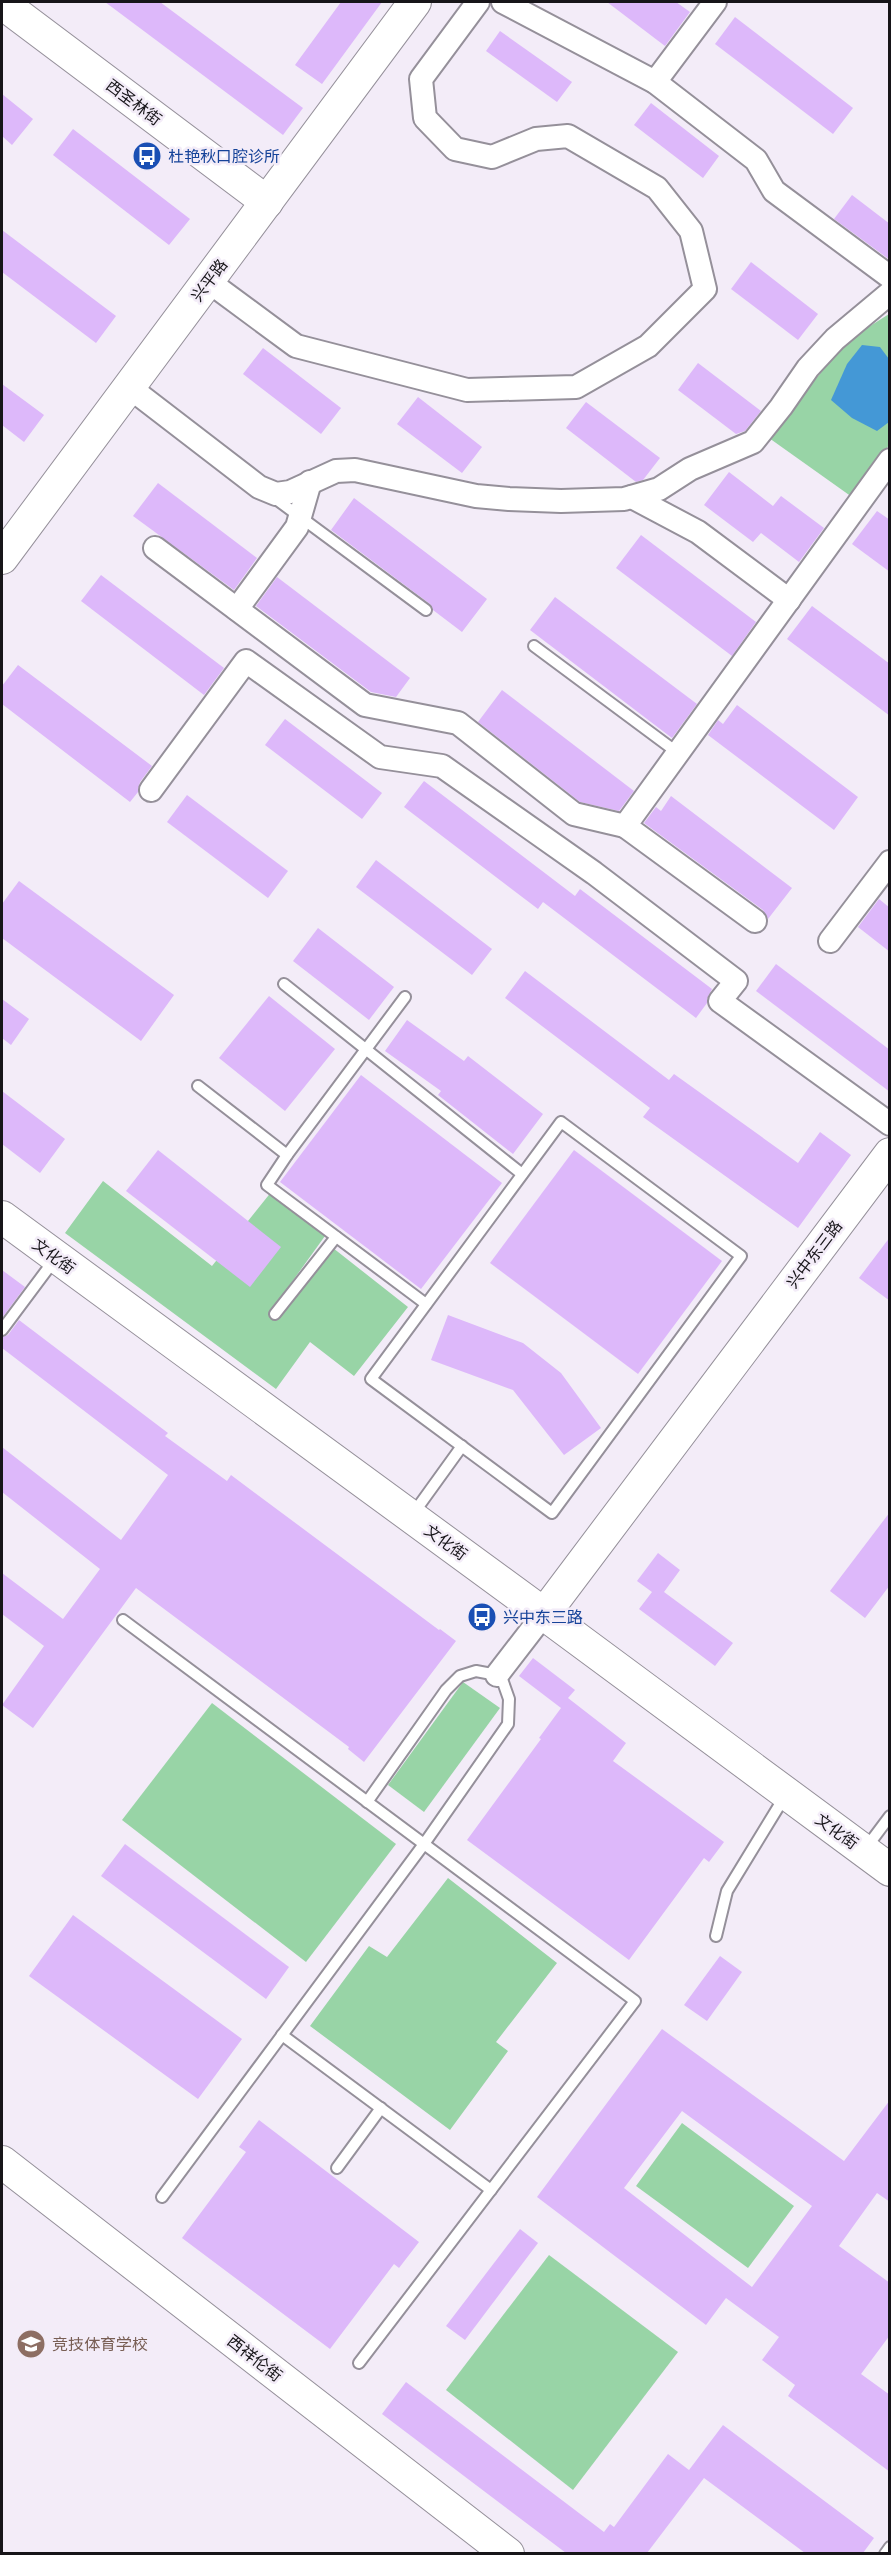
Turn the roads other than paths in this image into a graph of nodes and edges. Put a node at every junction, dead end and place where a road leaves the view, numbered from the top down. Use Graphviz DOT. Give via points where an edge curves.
graph roads {
  1 [pos="415,2"];
  2 [pos="478,2"];
  3 [pos="503,2"];
  4 [pos="715,2"];
  5 [pos="2,3"];
  6 [pos="656,82"];
  7 [pos="267,202"];
  8 [pos="890,277"];
  9 [pos="208,281"];
  10 [pos="890,293"];
  11 [pos="129,387"];
  12 [pos="890,460"];
  13 [pos="310,482"];
  14 [pos="259,487"];
  15 [pos="632,497"];
  16 [pos="300,518"];
  17 [pos="155,548"];
  18 [pos="2,558"];
  19 [pos="789,600"];
  20 [pos="237,609"];
  21 [pos="426,610"];
  22 [pos="534,646"];
  23 [pos="678,753"];
  24 [pos="151,790"];
  25 [pos="625,826"];
  26 [pos="890,862"];
  27 [pos="755,921"];
  28 [pos="830,940"];
  29 [pos="284,984"];
  30 [pos="405,997"];
  31 [pos="366,1050"];
  32 [pos="198,1086"];
  33 [pos="890,1124"];
  34 [pos="890,1154"];
  35 [pos="287,1155"];
  36 [pos="522,1174"];
  37 [pos="2,1217"];
  38 [pos="336,1237"];
  39 [pos="56,1257"];
  40 [pos="426,1304"];
  41 [pos="275,1314"];
  42 [pos="2,1330"];
  43 [pos="462,1446"];
  44 [pos="411,1516"];
  45 [pos="544,1614"];
  46 [pos="123,1620"];
  47 [pos="497,1675"];
  48 [pos="787,1794"];
  49 [pos="367,1802"];
  50 [pos="890,1816"];
  51 [pos="424,1844"];
  52 [pos="864,1851"];
  53 [pos="890,1870"];
  54 [pos="716,1936"];
  55 [pos="282,2035"];
  56 [pos="381,2108"];
  57 [pos="2,2162"];
  58 [pos="337,2168"];
  59 [pos="491,2190"];
  60 [pos="162,2197"];
  61 [pos="359,2363"];
  62 [pos="890,2547"];
  63 [pos="508,2553"];
  64 [pos="885,2553"];
  1 -- 7 [label="street, 兴平路"];
  2 -- 9 [label="street" via="421,79 425,118 455,149 492,157 536,139 568,136 657,188 692,231 705,289 648,346 576,387 467,390 296,346"];
  3 -- 6 [label="street"];
  4 -- 6 [label="street"];
  5 -- 7 [label="street, 西圣林街"];
  6 -- 8 [label="street" via="756,160 774,191"];
  7 -- 9 [label="street, 兴平路"];
  9 -- 11 [label="street, 兴平路"];
  10 -- 15 [label="street" via="814,361 753,442 690,469 659,489"];
  11 -- 14 [label="street"];
  11 -- 18 [label="street, 兴平路"];
  12 -- 19 [label="street"];
  13 -- 14 [label="street" via="276,494"];
  13 -- 15 [label="street" via="336,471 355,470 476,496 561,501"];
  13 -- 16 [label="street"];
  14 -- 16 [label="lane"];
  15 -- 19 [label="street" via="698,532"];
  16 -- 20 [label="street"];
  16 -- 21 [label="lane"];
  17 -- 20 [label="street"];
  19 -- 23 [label="street"];
  20 -- 25 [label="street" via="365,705 458,723 574,814"];
  22 -- 23 [label="lane"];
  23 -- 25 [label="street"];
  24 -- 33 [label="street" via="246,661 380,757 442,766 594,873 736,981 720,1001"];
  25 -- 27 [label="street"];
  26 -- 28 [label="street"];
  29 -- 31 [label="lane"];
  30 -- 31 [label="lane"];
  31 -- 35 [label="lane"];
  31 -- 36 [label="lane"];
  32 -- 35 [label="lane"];
  34 -- 45 [label="street, 兴中东三路"];
  35 -- 38 [label="lane" via="267,1185"];
  36 -- 40 [label="lane"];
  36 -- 43 [label="lane" via="561,1122 741,1256 552,1513"];
  37 -- 39 [label="street, 文化街"];
  38 -- 40 [label="lane"];
  38 -- 41 [label="lane"];
  39 -- 42 [label="lane"];
  39 -- 44 [label="street, 文化街"];
  40 -- 43 [label="lane" via="371,1379"];
  43 -- 44 [label="lane"];
  44 -- 45 [label="street, 文化街"];
  45 -- 47 [label="street"];
  45 -- 48 [label="street, 文化街"];
  46 -- 49 [label="lane"];
  47 -- 49 [label="lane" via="476,1671 460,1676"];
  47 -- 51 [label="lane" via="509,1698 508,1724"];
  48 -- 52 [label="street, 文化街"];
  48 -- 54 [label="lane" via="727,1891"];
  49 -- 51 [label="lane"];
  50 -- 52 [label="lane"];
  51 -- 55 [label="lane"];
  51 -- 59 [label="lane" via="635,2001"];
  52 -- 53 [label="street, 文化街"];
  55 -- 56 [label="lane"];
  55 -- 60 [label="lane"];
  56 -- 58 [label="lane"];
  56 -- 59 [label="lane"];
  57 -- 63 [label="street, 西祥伦街"];
  59 -- 61 [label="lane"];
  62 -- 64 [label="lane"];
}
